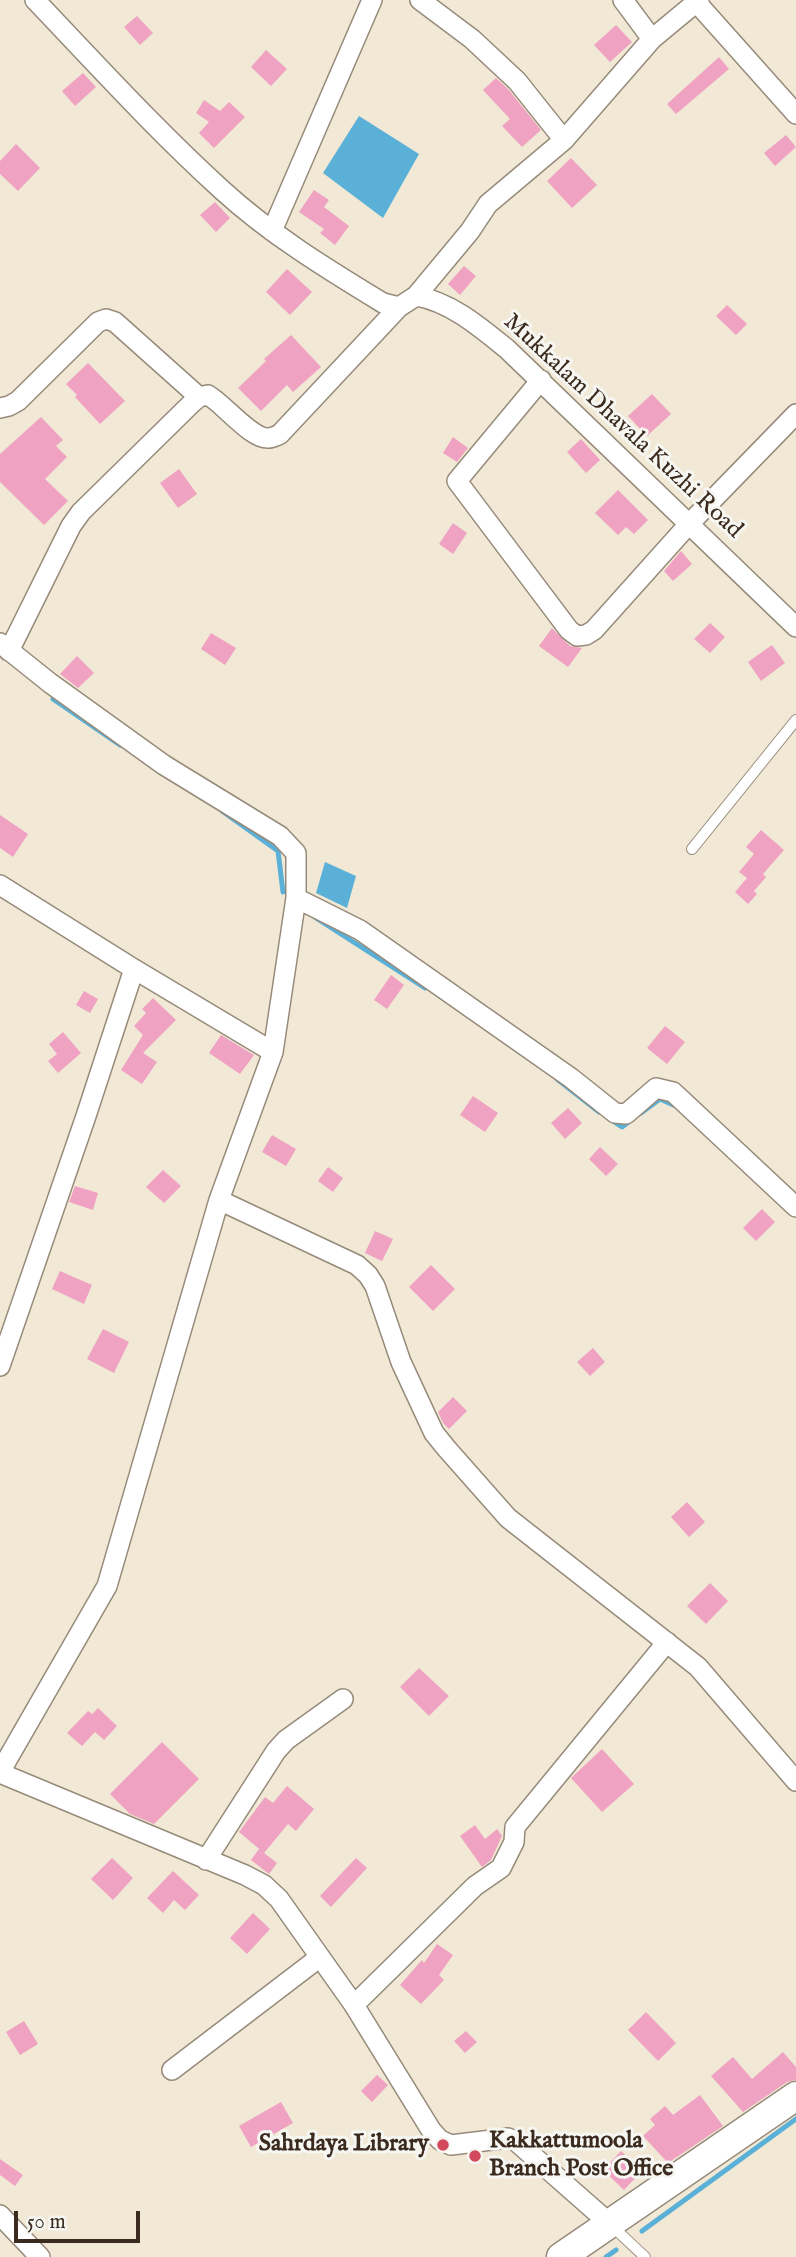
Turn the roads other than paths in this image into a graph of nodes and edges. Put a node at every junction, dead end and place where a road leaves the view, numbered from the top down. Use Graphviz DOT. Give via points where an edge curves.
graph roads {
  1 [pos="35,0"];
  2 [pos="372,0"];
  3 [pos="419,0"];
  4 [pos="623,0"];
  5 [pos="698,1"];
  6 [pos="652,39"];
  7 [pos="796,114"];
  8 [pos="564,140"];
  9 [pos="272,231"];
  10 [pos="416,296"];
  11 [pos="399,307"];
  12 [pos="541,380"];
  13 [pos="199,397"];
  14 [pos="0,408"];
  15 [pos="796,414"];
  16 [pos="689,524"];
  17 [pos="796,627"];
  18 [pos="5,647"];
  19 [pos="796,720"];
  20 [pos="692,849"];
  21 [pos="0,885"];
  22 [pos="296,898"];
  23 [pos="134,969"];
  24 [pos="273,1052"];
  25 [pos="219,1200"];
  26 [pos="796,1207"];
  27 [pos="0,1366"];
  28 [pos="667,1642"];
  29 [pos="344,1699"];
  30 [pos="0,1772"];
  31 [pos="796,1781"];
  32 [pos="206,1860"];
  33 [pos="320,1957"];
  34 [pos="354,2005"];
  35 [pos="172,2070"];
  36 [pos="796,2096"];
  37 [pos="0,2215"];
  38 [pos="609,2224"];
  39 [pos="40,2257"];
  40 [pos="561,2257"];
  41 [pos="645,2257"];
  1 -- 9 [label="street" via="153,124"];
  2 -- 9 [label="street"];
  3 -- 8 [label="street" via="517,80"];
  4 -- 6 [label="street"];
  5 -- 6 [label="street"];
  5 -- 7 [label="street"];
  6 -- 8 [label="street"];
  8 -- 10 [label="street" via="488,204"];
  9 -- 11 [label="street" via="383,303"];
  10 -- 11 [label="street"];
  10 -- 12 [label="street, Mukkalam Dhavala Kuzhi Road" via="434,299 478,326"];
  11 -- 13 [label="street" via="280,434 261,438 217,400"];
  12 -- 16 [label="street, Mukkalam Dhavala Kuzhi Road"];
  12 -- 16 [label="street" via="457,481 569,631 577,636 594,630"];
  13 -- 14 [label="street" via="106,319 18,401"];
  13 -- 18 [label="street" via="81,512"];
  15 -- 16 [label="street"];
  16 -- 17 [label="street, Mukkalam Dhavala Kuzhi Road"];
  18 -- 22 [label="street" via="164,765 280,836 296,853"];
  19 -- 20 [label="lane"];
  21 -- 23 [label="street"];
  22 -- 24 [label="street"];
  22 -- 26 [label="street" via="360,930 615,1113 626,1114 656,1088 674,1092"];
  23 -- 24 [label="street"];
  23 -- 27 [label="street"];
  24 -- 25 [label="street"];
  25 -- 28 [label="street" via="357,1265 368,1275 434,1433 508,1518"];
  25 -- 30 [label="street" via="107,1586"];
  28 -- 31 [label="street" via="698,1667"];
  28 -- 34 [label="street" via="514,1827 514,1842 501,1868 475,1886"];
  29 -- 32 [label="street" via="276,1751"];
  30 -- 32 [label="street"];
  32 -- 33 [label="street" via="245,1875 272,1892"];
  33 -- 34 [label="street"];
  33 -- 35 [label="street"];
  34 -- 38 [label="street" via="440,2140 451,2145 508,2138 517,2142"];
  36 -- 38 [label="main road"];
  37 -- 39 [label="street"];
  38 -- 40 [label="main road"];
  38 -- 41 [label="lane"];
}
